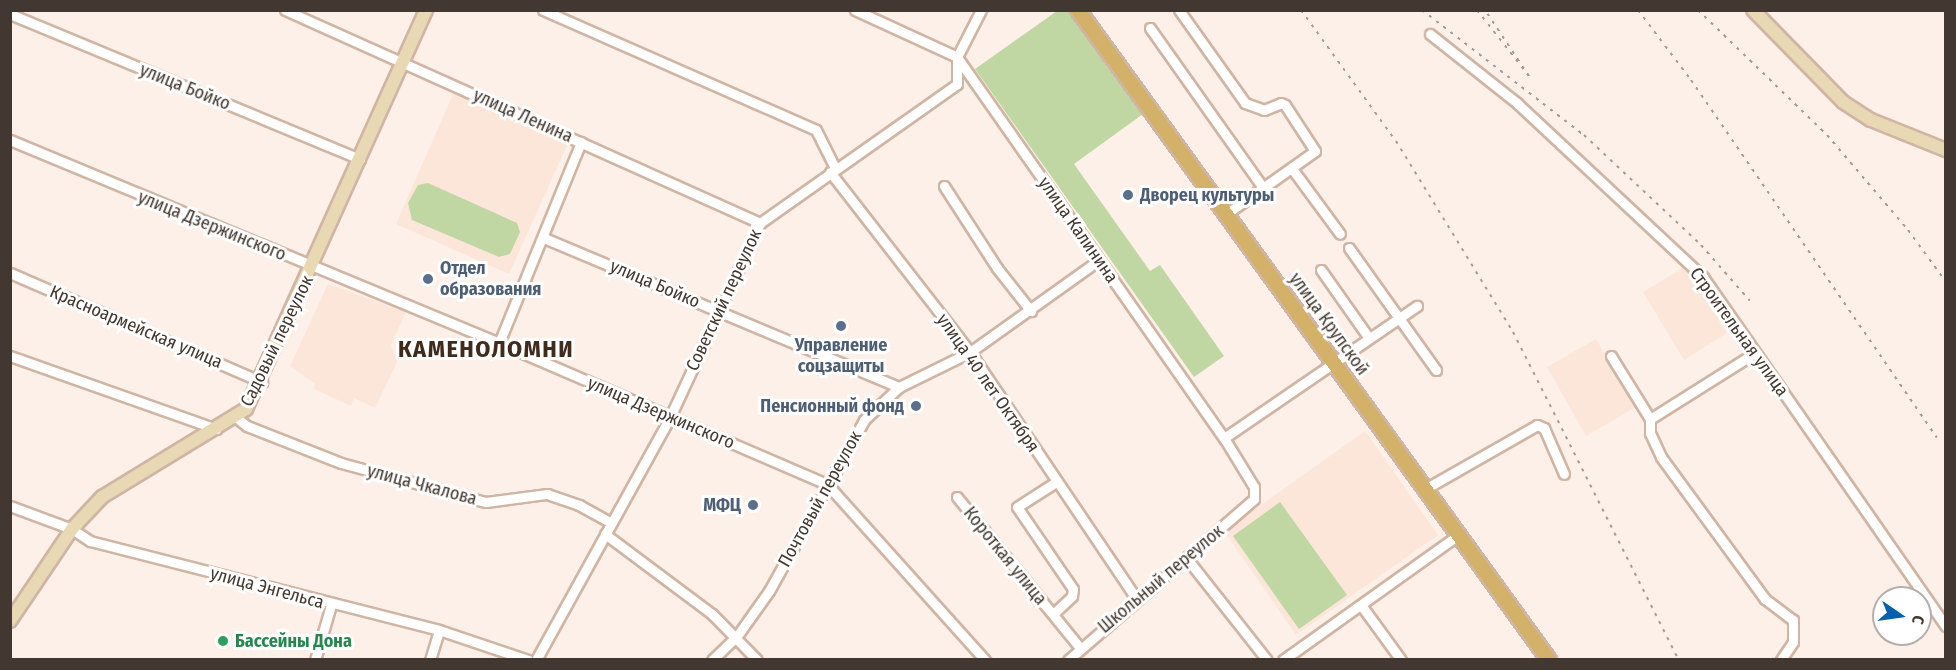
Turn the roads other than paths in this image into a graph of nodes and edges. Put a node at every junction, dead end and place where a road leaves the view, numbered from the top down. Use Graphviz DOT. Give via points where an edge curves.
graph roads {
  1 [pos="285,10"];
  2 [pos="426,10"];
  3 [pos="543,10"];
  4 [pos="855,10"];
  5 [pos="981,10"];
  6 [pos="1078,10"];
  7 [pos="1179,10"];
  8 [pos="1753,10"];
  9 [pos="10,14"];
  10 [pos="1150,28"];
  11 [pos="1430,34"];
  12 [pos="957,57"];
  13 [pos="403,62"];
  14 [pos="10,140"];
  15 [pos="581,142"];
  16 [pos="1946,150"];
  17 [pos="360,159"];
  18 [pos="833,170"];
  19 [pos="1293,170"];
  20 [pos="944,186"];
  21 [pos="1264,189"];
  22 [pos="1226,214"];
  23 [pos="760,223"];
  24 [pos="1340,234"];
  25 [pos="543,238"];
  26 [pos="1349,248"];
  27 [pos="1099,260"];
  28 [pos="313,266"];
  29 [pos="1322,270"];
  30 [pos="10,273"];
  31 [pos="1417,306"];
  32 [pos="719,311"];
  33 [pos="1031,311"];
  34 [pos="1399,319"];
  35 [pos="1369,338"];
  36 [pos="499,343"];
  37 [pos="970,352"];
  38 [pos="1755,353"];
  39 [pos="10,356"];
  40 [pos="1611,356"];
  41 [pos="1334,362"];
  42 [pos="1436,370"];
  43 [pos="261,382"];
  44 [pos="899,387"];
  45 [pos="670,417"];
  46 [pos="237,418"];
  47 [pos="1650,419"];
  48 [pos="216,429"];
  49 [pos="1224,438"];
  50 [pos="1564,474"];
  51 [pos="1056,482"];
  52 [pos="827,484"];
  53 [pos="1425,489"];
  54 [pos="957,497"];
  55 [pos="1254,499"];
  56 [pos="10,506"];
  57 [pos="611,523"];
  58 [pos="72,528"];
  59 [pos="605,534"];
  60 [pos="1458,535"];
  61 [pos="1188,560"];
  62 [pos="1137,600"];
  63 [pos="1361,604"];
  64 [pos="331,605"];
  65 [pos="1053,614"];
  66 [pos="10,621"];
  67 [pos="1946,626"];
  68 [pos="439,630"];
  69 [pos="737,636"];
  70 [pos="1080,648"];
  71 [pos="1266,659"];
  72 [pos="315,660"];
  73 [pos="430,660"];
  74 [pos="528,660"];
  75 [pos="536,660"];
  76 [pos="712,660"];
  77 [pos="757,660"];
  78 [pos="986,660"];
  79 [pos="1068,660"];
  80 [pos="1283,660"];
  81 [pos="1401,660"];
  82 [pos="1549,660"];
  83 [pos="1781,660"];
  1 -- 13 [label="street, улица Ленина"];
  2 -- 13 [label="street, Садовый переулок"];
  3 -- 18 [label="street, улица 40 лет Октября" via="816,130"];
  4 -- 12 [label="street"];
  5 -- 12 [label="street, Советский переулок"];
  6 -- 22 [label="main road, улица Крупской"];
  7 -- 19 [label="street" via="1245,103 1264,110 1285,105 1315,151"];
  8 -- 16 [label="street" via="1843,102 1871,120"];
  9 -- 17 [label="street, улица Бойко"];
  10 -- 21 [label="street"];
  11 -- 38 [label="street, Строительная улица" via="1516,103 1686,260 1703,277"];
  12 -- 18 [label="street, Советский переулок" via="957,84"];
  12 -- 27 [label="street, улица Калинина"];
  13 -- 15 [label="street, улица Ленина"];
  13 -- 17 [label="street, Садовый переулок"];
  14 -- 28 [label="street, улица Дзержинского"];
  15 -- 23 [label="street, улица Ленина"];
  15 -- 25 [label="street"];
  17 -- 28 [label="street, Садовый переулок"];
  18 -- 23 [label="street, Советский переулок"];
  18 -- 37 [label="street, улица 40 лет Октября"];
  19 -- 21 [label="street"];
  19 -- 24 [label="street"];
  20 -- 33 [label="street" via="997,268"];
  21 -- 22 [label="street"];
  22 -- 41 [label="main road, улица Крупской"];
  23 -- 32 [label="street, Советский переулок"];
  25 -- 32 [label="street, улица Бойко"];
  25 -- 36 [label="street"];
  26 -- 34 [label="street"];
  27 -- 33 [label="street, Почтовый переулок"];
  27 -- 49 [label="street, улица Калинина"];
  28 -- 36 [label="street, улица Дзержинского"];
  28 -- 43 [label="street, Садовый переулок"];
  29 -- 35 [label="street"];
  30 -- 43 [label="street, Красноармейская улица"];
  31 -- 34 [label="street"];
  32 -- 44 [label="street, улица Бойко"];
  32 -- 45 [label="street, Советский переулок"];
  33 -- 37 [label="street, Почтовый переулок"];
  34 -- 35 [label="street"];
  34 -- 42 [label="street"];
  35 -- 41 [label="street"];
  36 -- 45 [label="street, улица Дзержинского"];
  37 -- 44 [label="street, Почтовый переулок"];
  37 -- 51 [label="street, улица 40 лет Октября"];
  38 -- 47 [label="street"];
  38 -- 67 [label="street, Строительная улица"];
  39 -- 48 [label="street"];
  40 -- 47 [label="street"];
  41 -- 49 [label="street"];
  41 -- 53 [label="main road, улица Крупской"];
  43 -- 46 [label="street, Садовый переулок"];
  44 -- 52 [label="street, Почтовый переулок" via="864,420"];
  45 -- 52 [label="street, улица Дзержинского"];
  45 -- 57 [label="street, Советский переулок"];
  46 -- 48 [label="street, Садовый переулок"];
  46 -- 57 [label="street, улица Чкалова" via="247,426 352,466 486,502 547,494 579,505"];
  47 -- 83 [label="street" via="1650,433 1661,457 1765,599 1793,620 1793,642"];
  48 -- 58 [label="street, Садовый переулок" via="102,497"];
  49 -- 55 [label="street, улица Калинина" via="1254,487"];
  50 -- 53 [label="street" via="1544,429 1537,426"];
  51 -- 62 [label="street, улица 40 лет Октября"];
  51 -- 65 [label="street, Короткая улица" via="1017,507 1073,589 1072,596"];
  52 -- 69 [label="street, Почтовый переулок" via="769,591"];
  52 -- 78 [label="street, улица Дзержинского"];
  53 -- 60 [label="main road, улица Крупской"];
  54 -- 65 [label="street, Короткая улица"];
  55 -- 61 [label="street, Школьный переулок"];
  56 -- 58 [label="street, улица Энгельса"];
  57 -- 59 [label="street, Советский переулок"];
  58 -- 64 [label="street, улица Энгельса" via="90,541"];
  58 -- 66 [label="street, Садовый переулок"];
  59 -- 69 [label="street"];
  59 -- 75 [label="street, Советский переулок"];
  60 -- 63 [label="street"];
  60 -- 82 [label="main road, улица Крупской"];
  61 -- 62 [label="street, Школьный переулок"];
  61 -- 71 [label="street"];
  62 -- 70 [label="street, Школьный переулок"];
  63 -- 80 [label="street"];
  63 -- 81 [label="street"];
  64 -- 68 [label="street, улица Энгельса"];
  64 -- 72 [label="street"];
  65 -- 70 [label="street, Короткая улица"];
  68 -- 73 [label="street"];
  68 -- 74 [label="street, улица Энгельса"];
  69 -- 76 [label="street, Почтовый переулок"];
  69 -- 77 [label="street"];
  70 -- 79 [label="street, Школьный переулок"];
}
